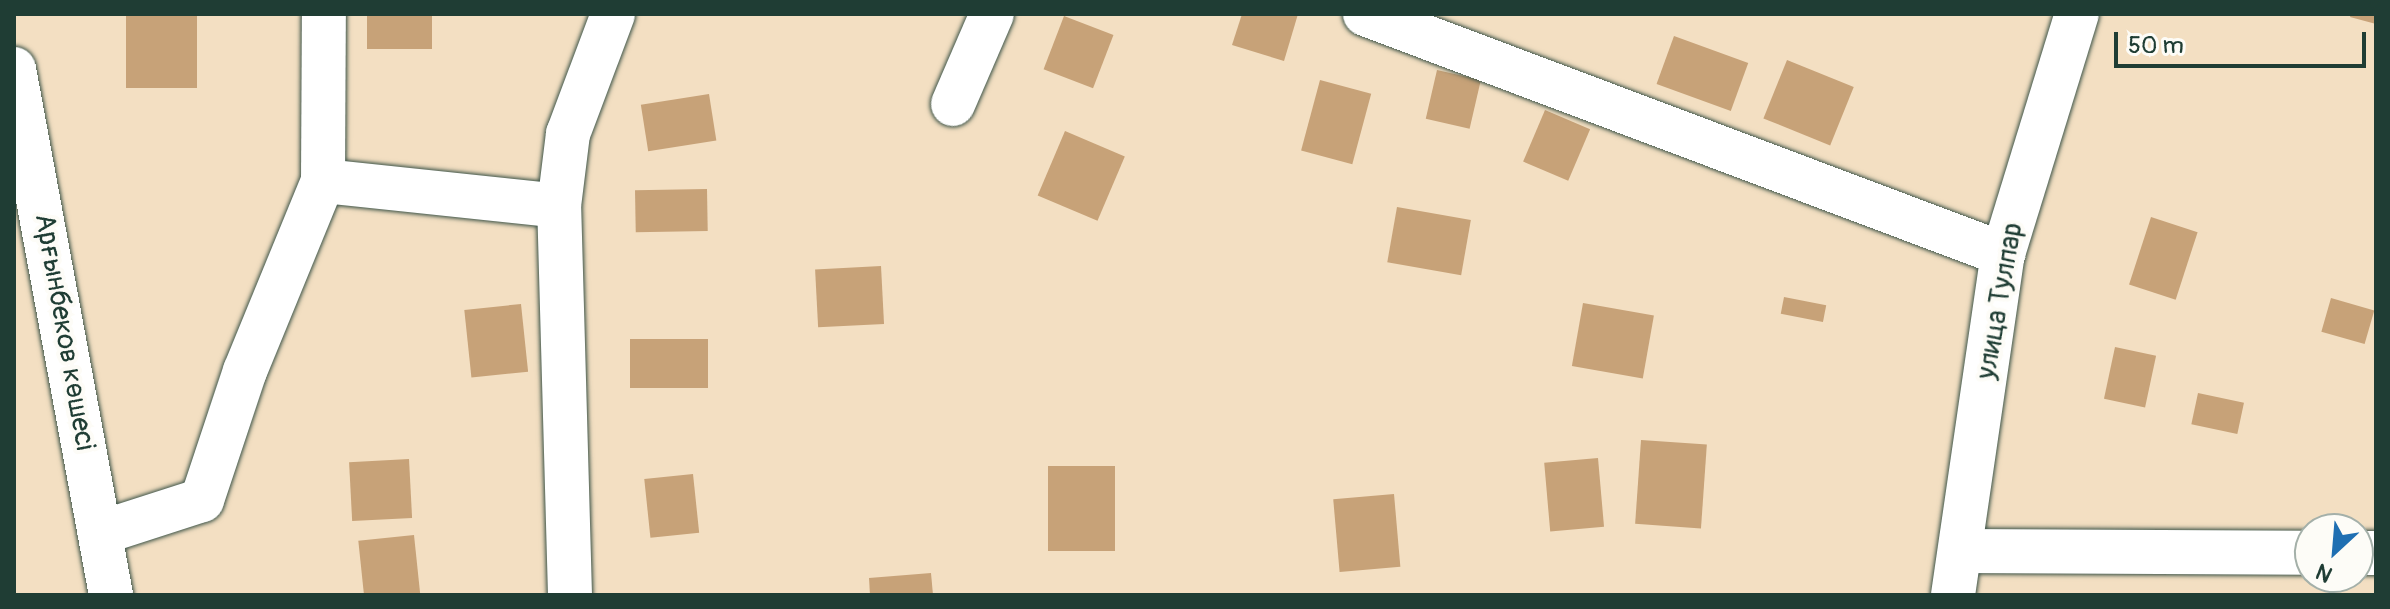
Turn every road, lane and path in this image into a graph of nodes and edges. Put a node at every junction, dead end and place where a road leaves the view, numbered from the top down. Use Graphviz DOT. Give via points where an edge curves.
graph roads {
  1 [pos="324,14"];
  2 [pos="613,14"];
  3 [pos="992,14"];
  4 [pos="1365,14"];
  5 [pos="2077,14"];
  6 [pos="14,69"];
  7 [pos="953,104"];
  8 [pos="323,181"];
  9 [pos="559,206"];
  10 [pos="2003,254"];
  11 [pos="100,533"];
  12 [pos="1961,551"];
  13 [pos="2294,553"];
  14 [pos="111,595"];
  15 [pos="570,595"];
  16 [pos="1953,595"];
  1 -- 8 [label="street"];
  2 -- 9 [label="street" via="568,134"];
  3 -- 7 [label="street"];
  4 -- 10 [label="street"];
  5 -- 10 [label="street, улица Тулпар"];
  6 -- 11 [label="street, Арғынбеков көшесі"];
  8 -- 9 [label="street"];
  8 -- 11 [label="street" via="245,371 202,500"];
  9 -- 15 [label="street"];
  10 -- 12 [label="street, улица Тулпар"];
  11 -- 14 [label="street, Арғынбеков көшесі"];
  12 -- 13 [label="street"];
  12 -- 16 [label="street, улица Тулпар"];
}
